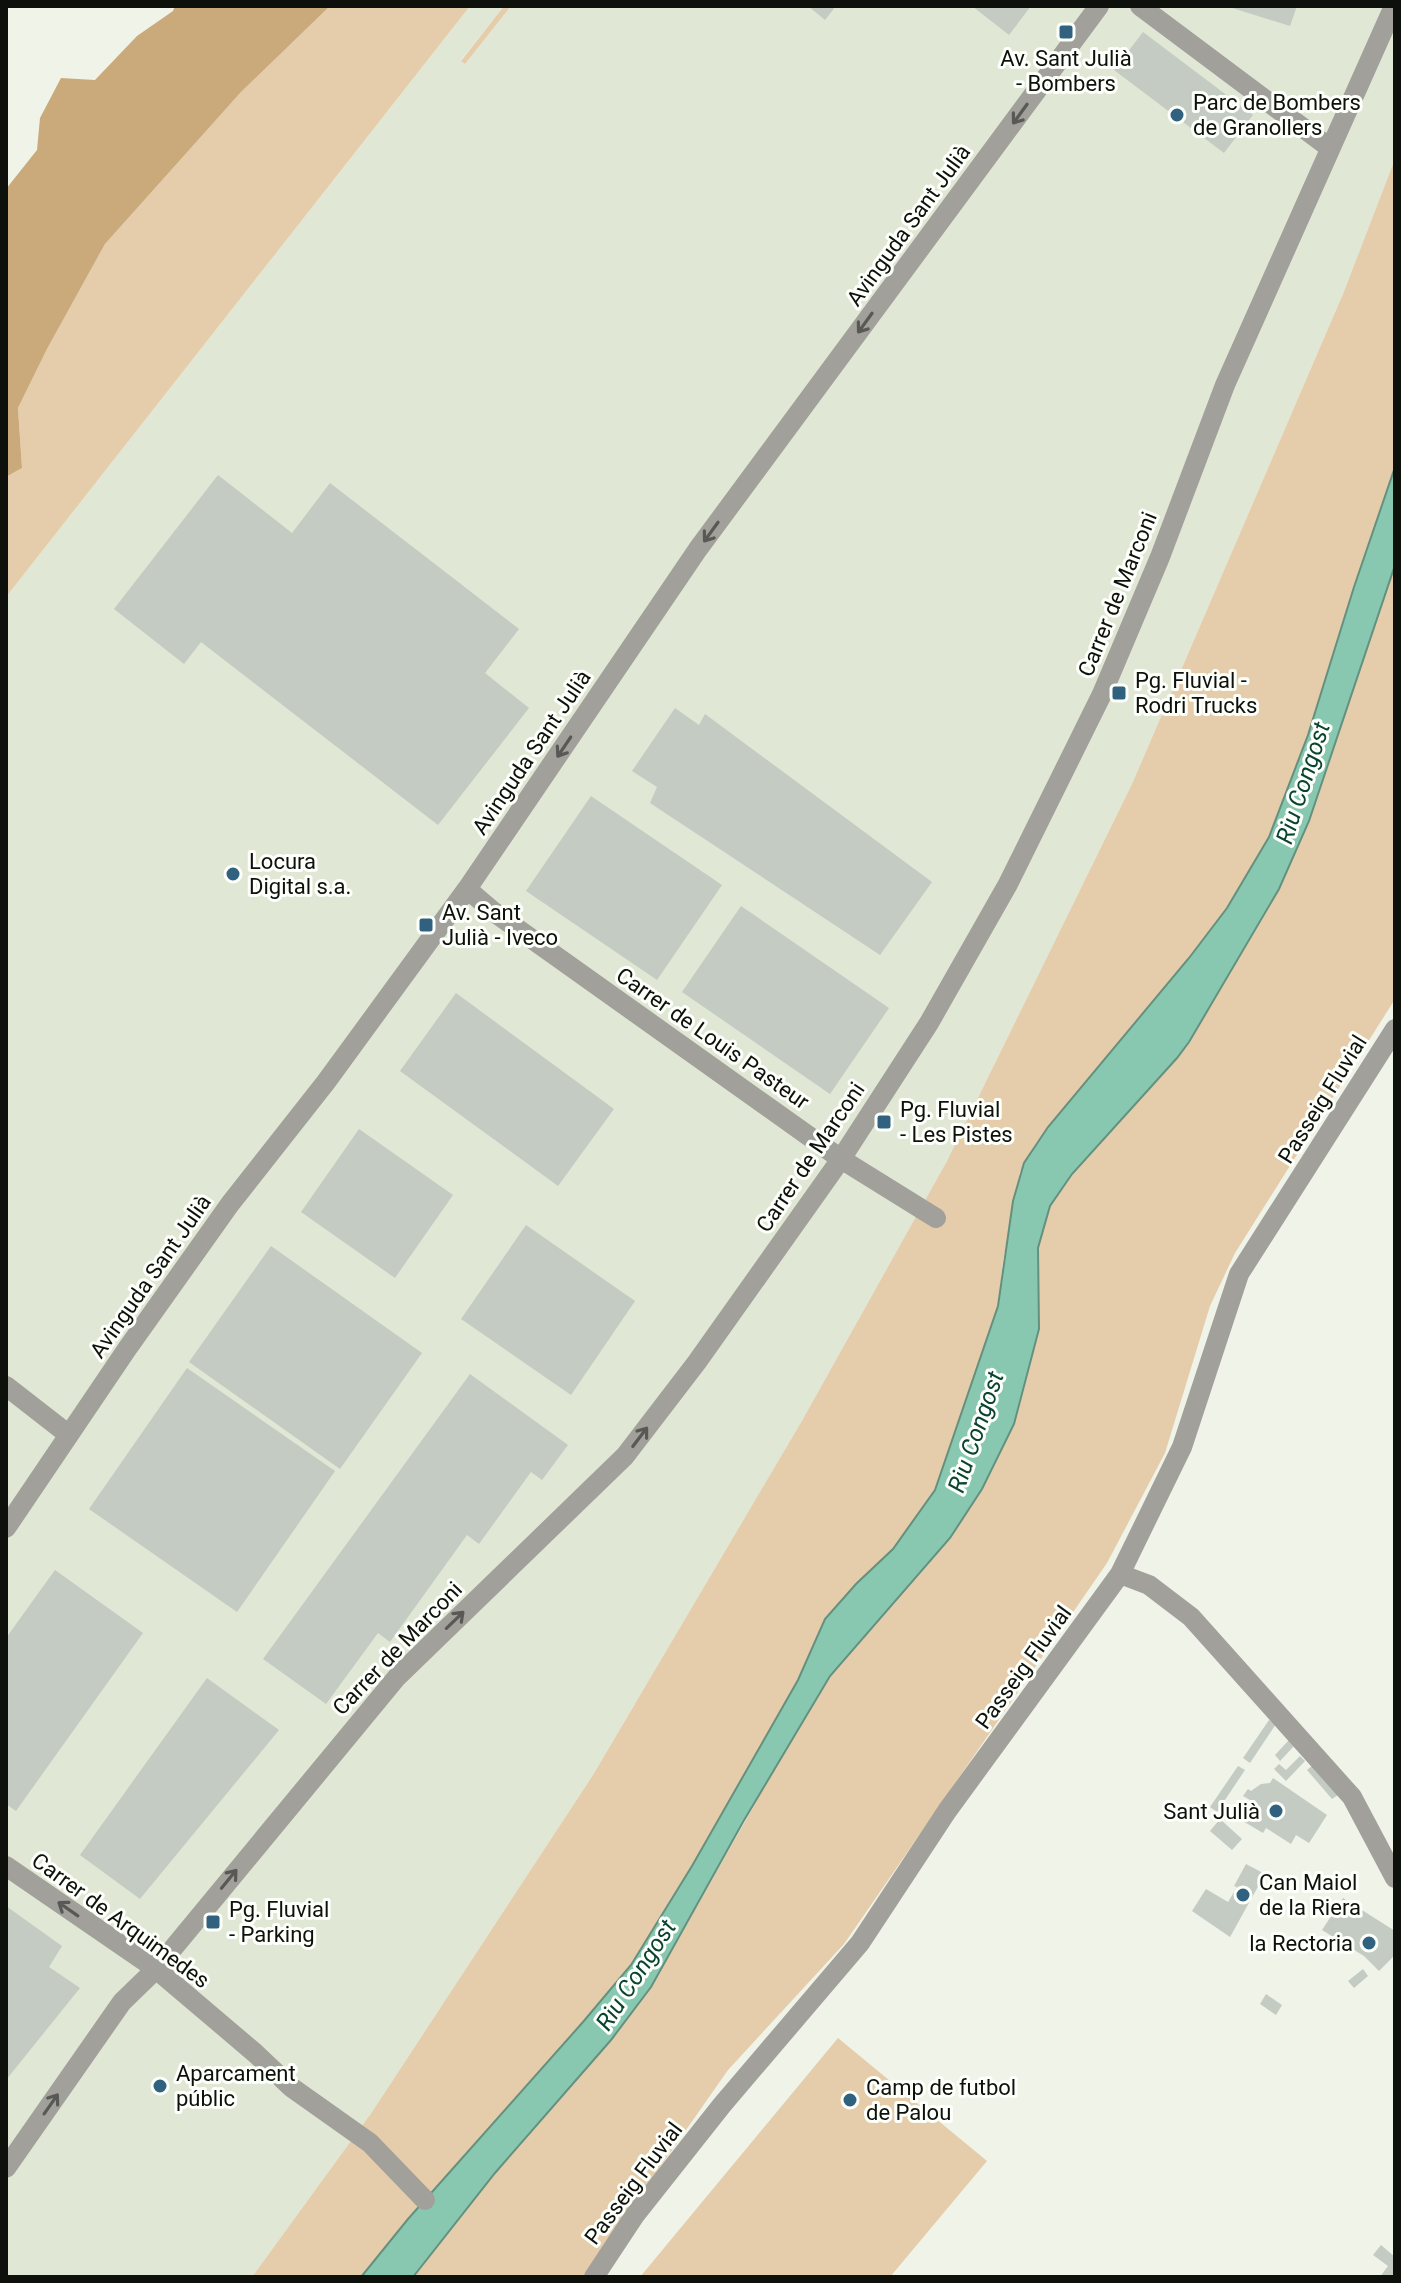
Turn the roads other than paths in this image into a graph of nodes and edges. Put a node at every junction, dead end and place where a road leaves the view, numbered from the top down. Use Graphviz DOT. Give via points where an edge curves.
graph roads {
  1 [pos="1099,6"];
  2 [pos="1140,6"];
  3 [pos="1394,6"];
  4 [pos="1330,148"];
  5 [pos="467,889"];
  6 [pos="1395,1029"];
  7 [pos="841,1159"];
  8 [pos="936,1218"];
  9 [pos="6,1386"];
  10 [pos="69,1435"];
  11 [pos="6,1528"];
  12 [pos="1120,1574"];
  13 [pos="6,1866"];
  14 [pos="1395,1878"];
  15 [pos="156,1969"];
  16 [pos="6,2168"];
  17 [pos="425,2200"];
  18 [pos="594,2277"];
  1 -- 5 [label="street, Avinguda Sant Julià, one-way" via="698,549"];
  2 -- 4 [label="street"];
  3 -- 4 [label="street, Carrer de Marconi"];
  4 -- 7 [label="street, Carrer de Marconi" via="1225,385 1102,694 1008,884 929,1023"];
  5 -- 7 [label="street, Carrer de Louis Pasteur"];
  5 -- 10 [label="street, Avinguda Sant Julià" via="230,1204"];
  6 -- 12 [label="street, Passeig Fluvial" via="1239,1274 1182,1447"];
  7 -- 8 [label="street, Carrer de Louis Pasteur"];
  15 -- 7 [label="street, Carrer de Marconi, one-way" via="397,1677 625,1456"];
  9 -- 10 [label="street"];
  10 -- 11 [label="street, Avinguda Sant Julià"];
  12 -- 14 [label="street" via="1149,1585 1201,1628 1352,1797"];
  12 -- 18 [label="street, Passeig Fluvial" via="947,1811 860,1943 722,2105 635,2215"];
  15 -- 13 [label="street, Carrer de Arquimedes, one-way"];
  16 -- 15 [label="street, Carrer de Marconi, one-way" via="122,2002"];
  15 -- 17 [label="street, Carrer de Arquimedes" via="291,2087 370,2143"];
}
